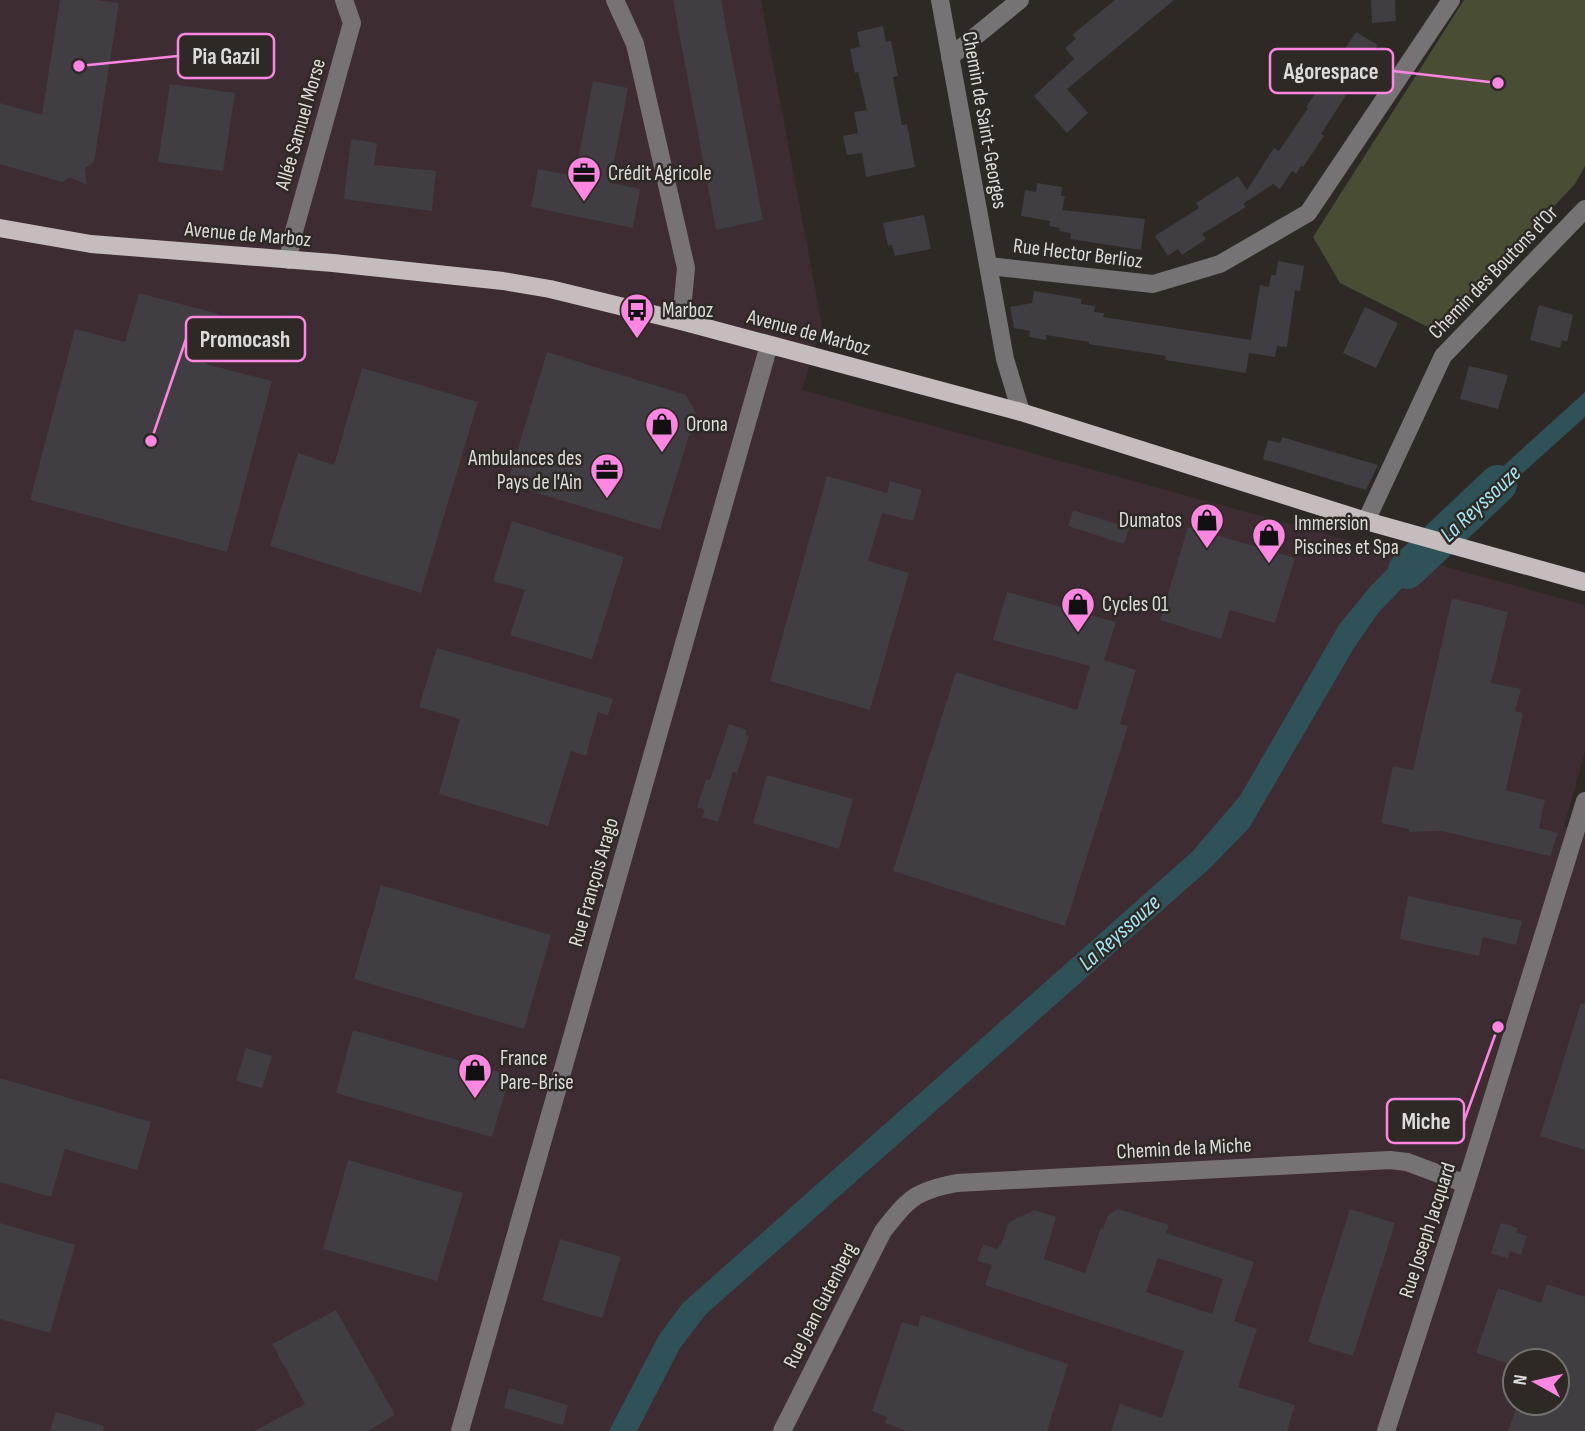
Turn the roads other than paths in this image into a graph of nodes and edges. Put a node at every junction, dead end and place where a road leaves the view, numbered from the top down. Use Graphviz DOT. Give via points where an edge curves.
graph roads {
  1 [pos="345,0"];
  2 [pos="615,0"];
  3 [pos="940,0"];
  4 [pos="1020,0"];
  5 [pos="1451,0"];
  6 [pos="950,57"];
  7 [pos="1585,209"];
  8 [pos="0,228"];
  9 [pos="289,260"];
  10 [pos="989,266"];
  11 [pos="681,321"];
  12 [pos="769,345"];
  13 [pos="1021,412"];
  14 [pos="1366,521"];
  15 [pos="1585,582"];
  16 [pos="1585,801"];
  17 [pos="1466,1184"];
  18 [pos="905,1204"];
  19 [pos="460,1431"];
  20 [pos="782,1431"];
  21 [pos="1386,1431"];
  1 -- 9 [label="street, Allée Samuel Morse" via="352,23"];
  2 -- 11 [label="street" via="635,44 687,268"];
  3 -- 6 [label="street, Chemin de Saint-Georges"];
  4 -- 6 [label="street"];
  5 -- 10 [label="street, Rue Hector Berlioz" via="1308,212 1220,264 1153,284"];
  6 -- 10 [label="street, Chemin de Saint-Georges"];
  7 -- 14 [label="street, Chemin des Boutons d'Or" via="1443,356"];
  8 -- 9 [label="main road, Avenue de Marboz" via="91,244"];
  9 -- 11 [label="main road, Avenue de Marboz" via="503,281"];
  10 -- 13 [label="street, Chemin de Saint-Georges" via="1005,359"];
  11 -- 12 [label="main road, Avenue de Marboz"];
  12 -- 13 [label="main road, Avenue de Marboz"];
  12 -- 19 [label="street, Rue François Arago"];
  13 -- 14 [label="main road, Avenue de Marboz"];
  14 -- 15 [label="main road, Avenue de Marboz"];
  16 -- 17 [label="street, Rue Joseph Jacquard"];
  17 -- 18 [label="street, Chemin de la Miche" via="1390,1160 957,1183 929,1188"];
  17 -- 21 [label="street, Rue Joseph Jacquard"];
  18 -- 20 [label="street, Rue Jean Gutenberg" via="883,1231"];
}
